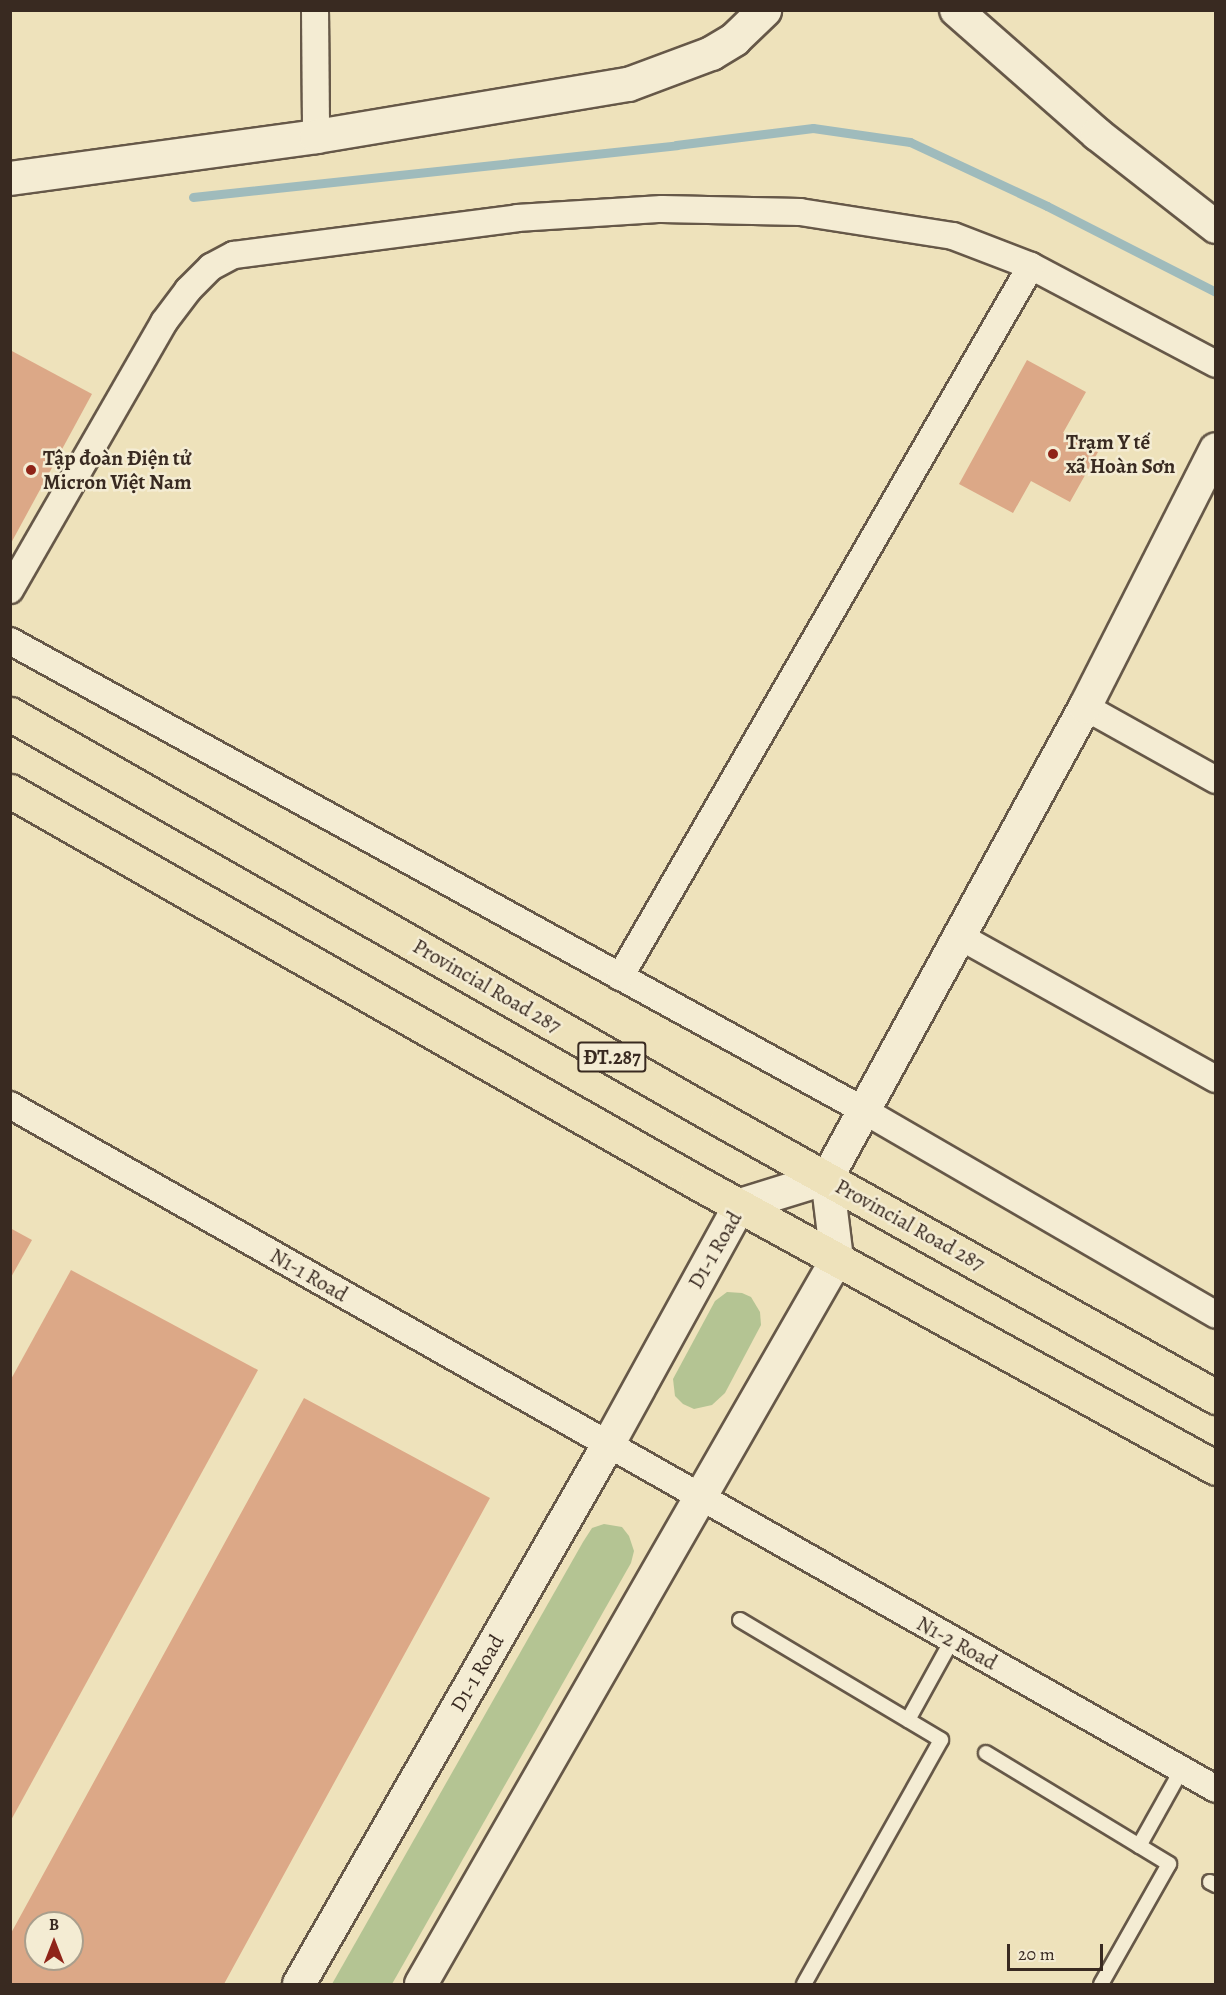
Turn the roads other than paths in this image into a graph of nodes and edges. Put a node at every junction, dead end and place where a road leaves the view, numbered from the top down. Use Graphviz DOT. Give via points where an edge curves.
graph roads {
  1 [pos="315,10"];
  2 [pos="764,10"];
  3 [pos="956,10"];
  4 [pos="316,135"];
  5 [pos="10,178"];
  6 [pos="1215,226"];
  7 [pos="1031,266"];
  8 [pos="1215,364"];
  9 [pos="1215,449"];
  10 [pos="10,590"];
  11 [pos="10,641"];
  12 [pos="1085,707"];
  13 [pos="10,714"];
  14 [pos="1215,780"];
  15 [pos="10,791"];
  16 [pos="959,936"];
  17 [pos="620,977"];
  18 [pos="1215,1079"];
  19 [pos="10,1105"];
  20 [pos="863,1110"];
  21 [pos="827,1178"];
  22 [pos="740,1205"];
  23 [pos="837,1259"];
  24 [pos="1215,1314"];
  25 [pos="1215,1397"];
  26 [pos="608,1444"];
  27 [pos="1215,1467"];
  28 [pos="699,1497"];
  29 [pos="740,1620"];
  30 [pos="952,1640"];
  31 [pos="908,1720"];
  32 [pos="986,1753"];
  33 [pos="1182,1769"];
  34 [pos="1215,1789"];
  35 [pos="1139,1846"];
  36 [pos="299,1984"];
  37 [pos="422,1984"];
  38 [pos="804,1984"];
  39 [pos="1101,1984"];
  1 -- 4 [label="street"];
  2 -- 4 [label="main road" via="734,39 711,53 628,84"];
  3 -- 6 [label="street" via="1097,134"];
  4 -- 5 [label="main road"];
  7 -- 8 [label="street"];
  7 -- 10 [label="street" via="953,236 849,219 800,212 662,209 517,218 234,255 211,267 164,322"];
  7 -- 17 [label="street"];
  9 -- 12 [label="street"];
  11 -- 17 [label="street"];
  12 -- 14 [label="street"];
  12 -- 16 [label="street"];
  13 -- 21 [label="main road, Provincial Road 287 / ĐT.287"];
  15 -- 22 [label="main road"];
  16 -- 18 [label="street"];
  16 -- 20 [label="street"];
  17 -- 20 [label="street"];
  19 -- 26 [label="street, N1-1 Road"];
  20 -- 21 [label="street"];
  20 -- 24 [label="street"];
  21 -- 22 [label="street, D1-1 Road"];
  21 -- 23 [label="street"];
  21 -- 25 [label="main road, Provincial Road 287 / ĐT.287"];
  22 -- 23 [label="main road"];
  22 -- 26 [label="street, D1-1 Road"];
  23 -- 27 [label="main road"];
  23 -- 28 [label="street"];
  26 -- 28 [label="street, N1-1 Road"];
  26 -- 36 [label="street, D1-1 Road"];
  28 -- 30 [label="street, N1-2 Road"];
  28 -- 37 [label="street"];
  29 -- 31 [label="lane"];
  30 -- 31 [label="lane"];
  30 -- 33 [label="street, N1-2 Road"];
  31 -- 38 [label="lane" via="941,1740"];
  32 -- 35 [label="lane"];
  33 -- 34 [label="street, N1-2 Road"];
  33 -- 35 [label="lane"];
  35 -- 39 [label="lane" via="1169,1864"];
}
